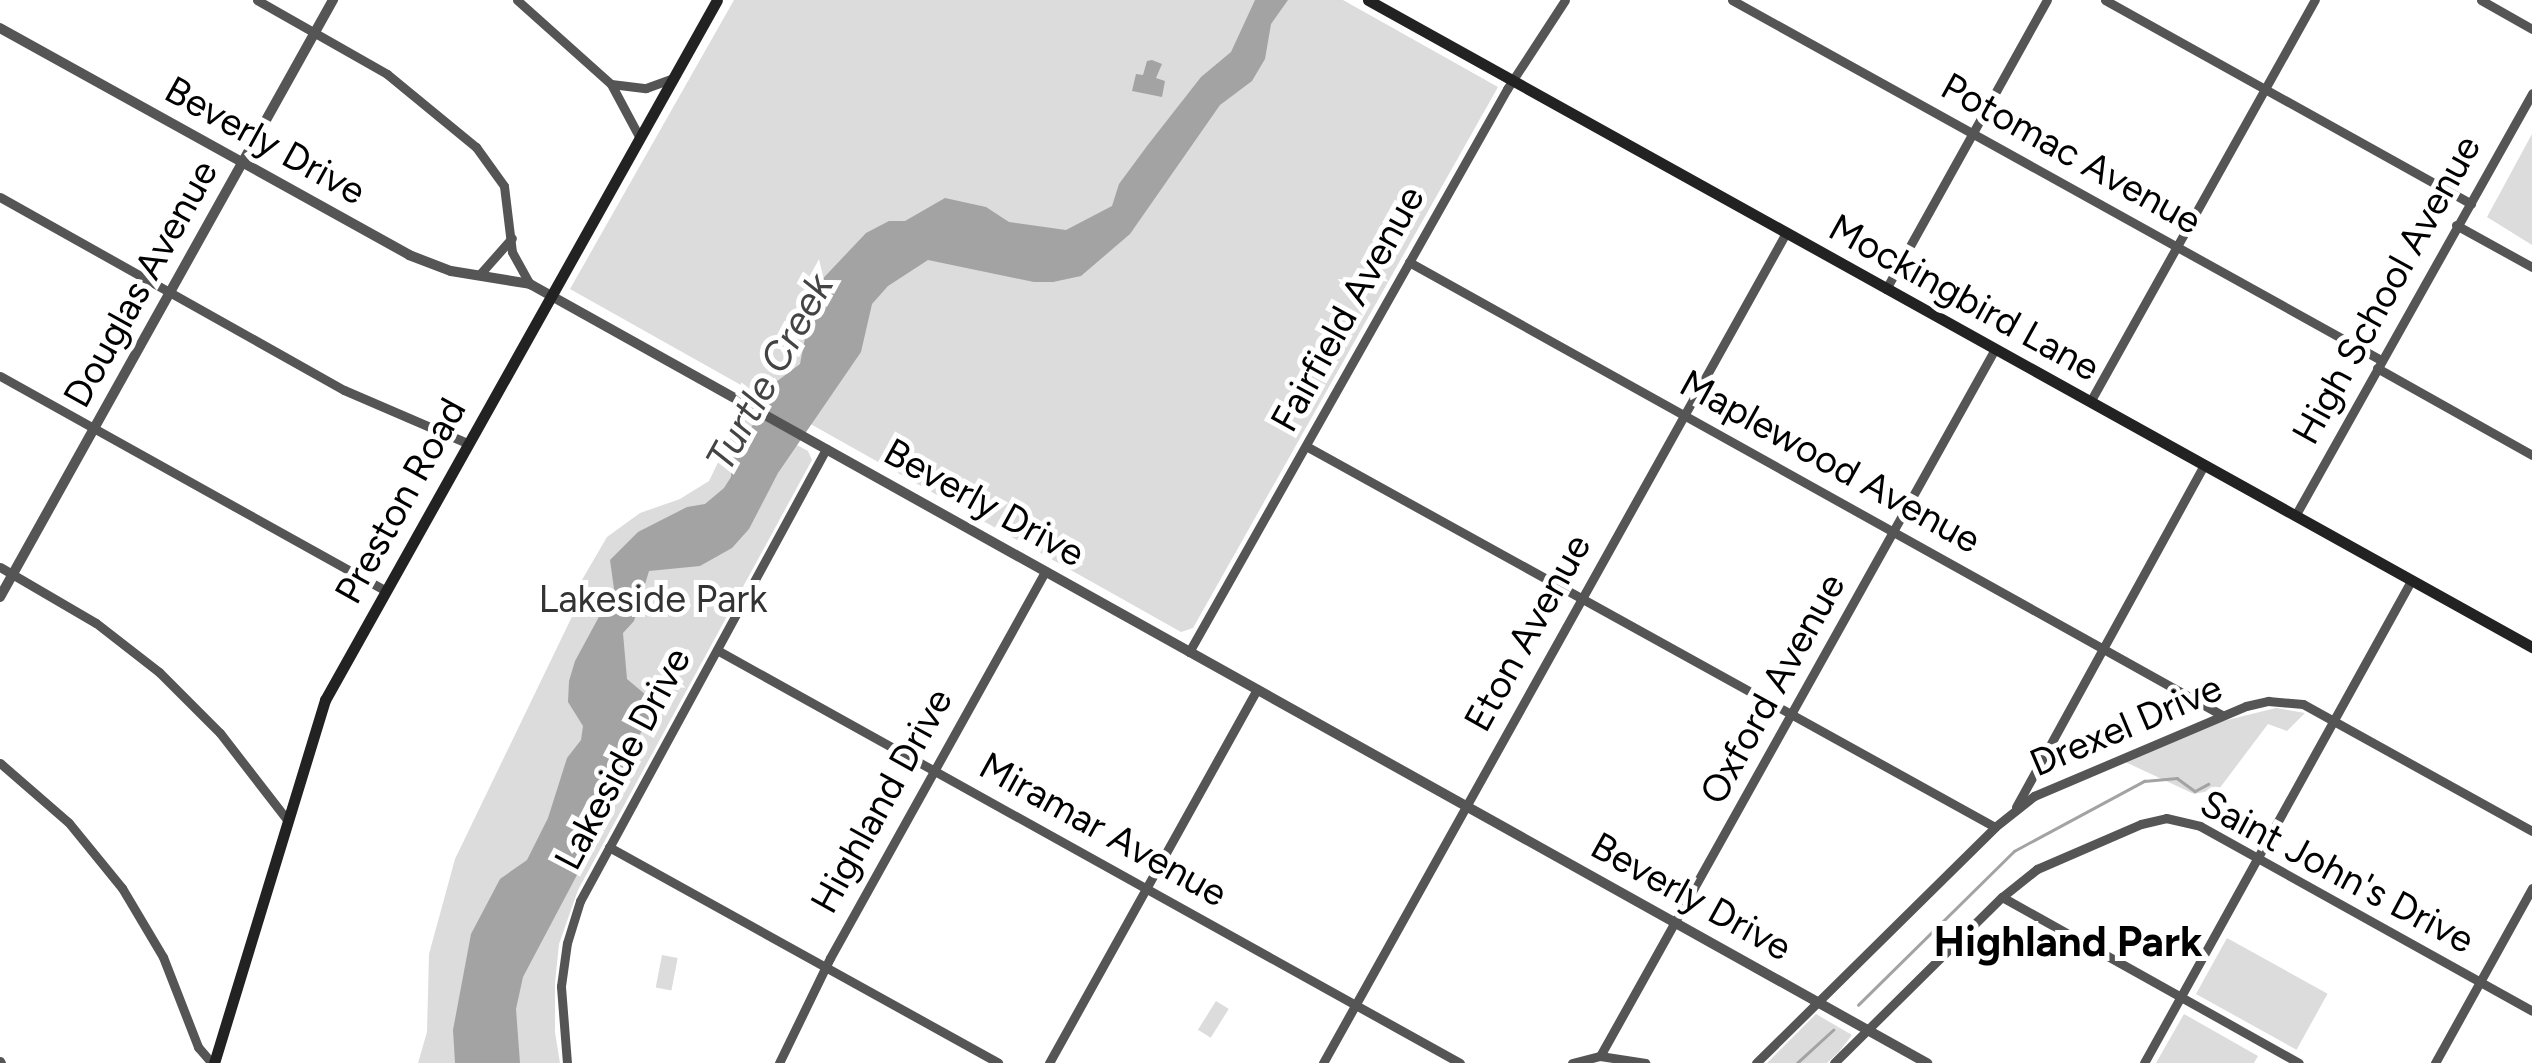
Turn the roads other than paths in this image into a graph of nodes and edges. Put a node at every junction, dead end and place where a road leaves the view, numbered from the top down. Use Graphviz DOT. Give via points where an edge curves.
graph roads {
  1 [pos="258,0"];
  2 [pos="333,0"];
  3 [pos="518,0"];
  4 [pos="718,0"];
  5 [pos="1368,0"];
  6 [pos="1564,0"];
  7 [pos="1732,0"];
  8 [pos="2047,0"];
  9 [pos="2105,0"];
  10 [pos="2315,0"];
  11 [pos="2481,0"];
  12 [pos="0,28"];
  13 [pos="2532,29"];
  14 [pos="315,32"];
  15 [pos="674,78"];
  16 [pos="1512,81"];
  17 [pos="611,84"];
  18 [pos="2266,89"];
  19 [pos="2532,94"];
  20 [pos="1973,134"];
  21 [pos="640,138"];
  22 [pos="243,162"];
  23 [pos="0,198"];
  24 [pos="2471,204"];
  25 [pos="2456,225"];
  26 [pos="1786,233"];
  27 [pos="512,238"];
  28 [pos="2176,247"];
  29 [pos="1409,262"];
  30 [pos="2532,267"];
  31 [pos="480,274"];
  32 [pos="530,284"];
  33 [pos="1886,288"];
  34 [pos="170,293"];
  35 [pos="552,296"];
  36 [pos="1996,350"];
  37 [pos="2379,364"];
  38 [pos="0,376"];
  39 [pos="2090,402"];
  40 [pos="1685,414"];
  41 [pos="94,428"];
  42 [pos="467,443"];
  43 [pos="1306,446"];
  44 [pos="826,449"];
  45 [pos="2532,455"];
  46 [pos="2204,465"];
  47 [pos="2295,516"];
  48 [pos="1894,532"];
  49 [pos="0,567"];
  50 [pos="1045,571"];
  51 [pos="13,574"];
  52 [pos="2411,581"];
  53 [pos="385,590"];
  54 [pos="0,598"];
  55 [pos="1580,599"];
  56 [pos="2531,644"];
  57 [pos="2102,648"];
  58 [pos="717,650"];
  59 [pos="1188,652"];
  60 [pos="1257,689"];
  61 [pos="2222,715"];
  62 [pos="1791,716"];
  63 [pos="2334,720"];
  64 [pos="0,763"];
  65 [pos="934,770"];
  66 [pos="1466,806"];
  67 [pos="2014,810"];
  68 [pos="288,821"];
  69 [pos="1995,827"];
  70 [pos="2532,831"];
  71 [pos="609,848"];
  72 [pos="2256,858"];
  73 [pos="1146,888"];
  74 [pos="2532,888"];
  75 [pos="2002,897"];
  76 [pos="1675,923"];
  77 [pos="825,967"];
  78 [pos="2480,982"];
  79 [pos="2180,997"];
  80 [pos="1818,1002"];
  81 [pos="1355,1004"];
  82 [pos="2532,1011"];
  83 [pos="1868,1030"];
  84 [pos="1600,1056"];
  85 [pos="213,1063"];
  86 [pos="567,1063"];
  87 [pos="779,1063"];
  88 [pos="998,1063"];
  89 [pos="1050,1063"];
  90 [pos="1323,1063"];
  91 [pos="1460,1063"];
  92 [pos="1572,1063"];
  93 [pos="1645,1063"];
  94 [pos="1756,1063"];
  95 [pos="1834,1063"];
  96 [pos="1927,1063"];
  97 [pos="2144,1063"];
  98 [pos="2298,1063"];
  99 [pos="2435,1063"];
  1 -- 14 [label="street"];
  2 -- 14 [label="street, Douglas Avenue"];
  3 -- 17 [label="street"];
  4 -- 15 [label="main road, Preston Road"];
  5 -- 16 [label="main road, Mockingbird Lane"];
  6 -- 16 [label="street, Fairfield Avenue"];
  7 -- 20 [label="street, Potomac Avenue"];
  8 -- 20 [label="street"];
  9 -- 18 [label="street"];
  10 -- 18 [label="street"];
  11 -- 13 [label="street"];
  12 -- 22 [label="street, Beverly Drive"];
  14 -- 22 [label="street, Douglas Avenue"];
  14 -- 27 [label="street" via="399,84 476,147 504,186"];
  15 -- 17 [label="street" via="646,88"];
  15 -- 21 [label="main road, Preston Road"];
  16 -- 26 [label="main road, Mockingbird Lane"];
  16 -- 29 [label="street, Fairfield Avenue"];
  17 -- 21 [label="street"];
  18 -- 24 [label="street"];
  18 -- 28 [label="street"];
  19 -- 24 [label="street, High School Avenue"];
  20 -- 28 [label="street, Potomac Avenue"];
  20 -- 33 [label="street"];
  21 -- 35 [label="main road, Preston Road"];
  22 -- 31 [label="street, Beverly Drive" via="409,256"];
  22 -- 34 [label="street, Douglas Avenue"];
  23 -- 34 [label="street"];
  24 -- 25 [label="street, High School Avenue"];
  25 -- 30 [label="street"];
  25 -- 37 [label="street, High School Avenue"];
  26 -- 33 [label="main road, Mockingbird Lane"];
  26 -- 40 [label="street, Eton Avenue"];
  27 -- 31 [label="street"];
  27 -- 32 [label="street" via="515,261"];
  28 -- 37 [label="street, Potomac Avenue"];
  28 -- 39 [label="street"];
  29 -- 40 [label="street, Maplewood Avenue"];
  29 -- 43 [label="street, Fairfield Avenue"];
  31 -- 32 [label="street, Beverly Drive"];
  32 -- 35 [label="street, Beverly Drive"];
  33 -- 36 [label="main road, Mockingbird Lane"];
  34 -- 41 [label="street, Douglas Avenue"];
  34 -- 42 [label="street" via="344,390"];
  35 -- 42 [label="main road, Preston Road"];
  35 -- 44 [label="street, Beverly Drive"];
  36 -- 39 [label="main road, Mockingbird Lane"];
  36 -- 48 [label="street, Oxford Avenue"];
  37 -- 45 [label="street, Potomac Avenue"];
  37 -- 47 [label="street, High School Avenue"];
  38 -- 41 [label="street"];
  39 -- 46 [label="main road, Mockingbird Lane"];
  40 -- 48 [label="street, Maplewood Avenue"];
  40 -- 55 [label="street, Eton Avenue"];
  41 -- 51 [label="street, Douglas Avenue"];
  41 -- 53 [label="street"];
  42 -- 53 [label="main road, Preston Road"];
  43 -- 55 [label="street"];
  43 -- 59 [label="street, Fairfield Avenue"];
  44 -- 50 [label="street, Beverly Drive"];
  44 -- 58 [label="street, Lakeside Drive"];
  46 -- 47 [label="main road, Mockingbird Lane"];
  46 -- 57 [label="street"];
  47 -- 52 [label="main road, Mockingbird Lane"];
  48 -- 57 [label="street, Maplewood Avenue"];
  48 -- 62 [label="street, Oxford Avenue"];
  49 -- 51 [label="street"];
  50 -- 59 [label="street, Beverly Drive"];
  50 -- 65 [label="street, Highland Drive"];
  51 -- 54 [label="street, Douglas Avenue"];
  51 -- 68 [label="street" via="96,623 159,672 220,732"];
  52 -- 56 [label="main road, Mockingbird Lane"];
  52 -- 63 [label="street"];
  53 -- 68 [label="main road, Preston Road" via="325,700"];
  55 -- 62 [label="street"];
  55 -- 66 [label="street, Eton Avenue"];
  57 -- 61 [label="street, Maplewood Avenue"];
  57 -- 67 [label="street"];
  58 -- 65 [label="street, Miramar Avenue"];
  58 -- 71 [label="street, Lakeside Drive"];
  59 -- 60 [label="street, Beverly Drive"];
  60 -- 66 [label="street, Beverly Drive"];
  60 -- 73 [label="street"];
  61 -- 63 [label="street, Drexel Drive" via="2289,701"];
  61 -- 67 [label="street, Drexel Drive" via="2048,788"];
  62 -- 69 [label="street"];
  62 -- 76 [label="street, Oxford Avenue"];
  63 -- 70 [label="street, Drexel Drive"];
  63 -- 72 [label="street"];
  64 -- 85 [label="street" via="76,831 122,888 162,958 198,1046"];
  65 -- 73 [label="street, Miramar Avenue"];
  65 -- 77 [label="street, Highland Drive"];
  66 -- 76 [label="street, Beverly Drive"];
  66 -- 81 [label="street, Eton Avenue"];
  67 -- 69 [label="street, Drexel Drive"];
  68 -- 85 [label="main road, Preston Road"];
  69 -- 80 [label="street, Drexel Drive"];
  71 -- 77 [label="street"];
  71 -- 86 [label="street, Lakeside Drive" via="580,901 567,943"];
  72 -- 75 [label="street, Saint John's Drive" via="2182,819 2153,819 2056,858"];
  72 -- 78 [label="street, Saint John's Drive"];
  72 -- 79 [label="street"];
  73 -- 81 [label="street, Miramar Avenue"];
  73 -- 89 [label="street"];
  74 -- 78 [label="street"];
  75 -- 79 [label="street"];
  75 -- 83 [label="street, Saint John's Drive"];
  76 -- 80 [label="street, Beverly Drive"];
  76 -- 84 [label="street, Oxford Avenue"];
  77 -- 87 [label="street, Highland Drive"];
  77 -- 88 [label="street"];
  78 -- 82 [label="street, Saint John's Drive"];
  78 -- 99 [label="street"];
  79 -- 97 [label="street"];
  79 -- 98 [label="street"];
  80 -- 83 [label="street, Beverly Drive"];
  80 -- 94 [label="street, Drexel Drive"];
  81 -- 90 [label="street, Eton Avenue"];
  81 -- 91 [label="street, Miramar Avenue"];
  83 -- 95 [label="street, Saint John's Drive"];
  83 -- 96 [label="street, Beverly Drive"];
  84 -- 92 [label="street"];
  84 -- 93 [label="street"];
}
